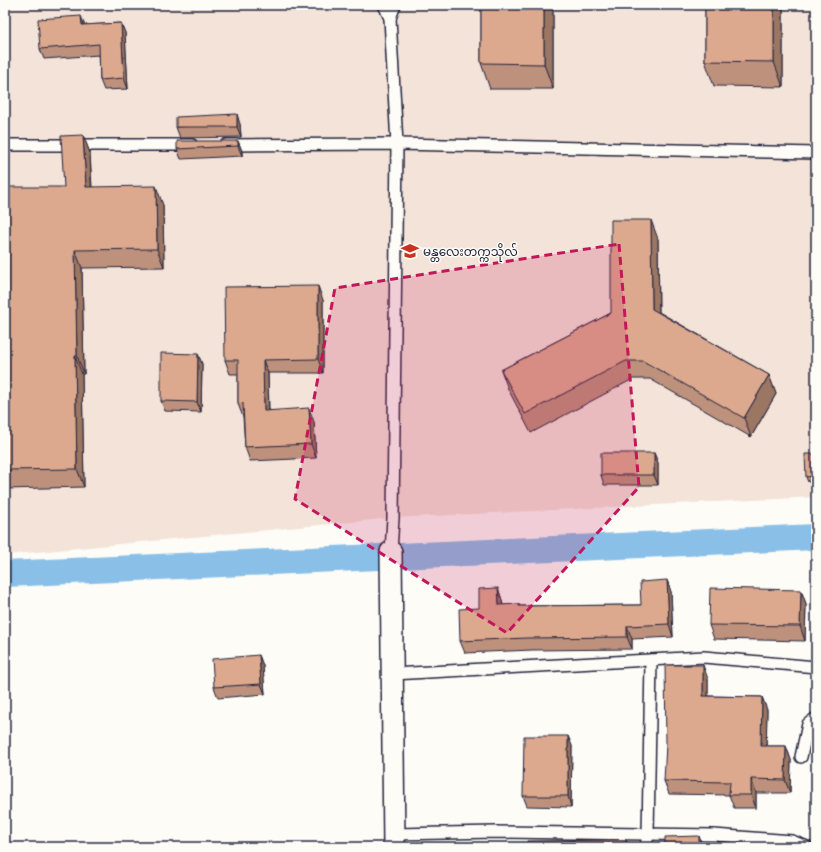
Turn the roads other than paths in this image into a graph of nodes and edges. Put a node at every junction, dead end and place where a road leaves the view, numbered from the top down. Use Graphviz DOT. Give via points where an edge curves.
graph roads {
  1 [pos="384,5"];
  2 [pos="395,5"];
  3 [pos="390,18"];
  4 [pos="397,144"];
  5 [pos="5,145"];
  6 [pos="816,153"];
  7 [pos="392,562"];
  8 [pos="652,660"];
  9 [pos="816,667"];
  10 [pos="393,674"];
  11 [pos="816,718"];
  12 [pos="801,757"];
  13 [pos="648,834"];
  14 [pos="394,840"];
  15 [pos="646,847"];
  16 [pos="807,847"];
  1 -- 3 [label="lane"];
  2 -- 3 [label="lane"];
  3 -- 4 [label="lane"];
  4 -- 5 [label="lane"];
  4 -- 6 [label="lane"];
  4 -- 7 [label="lane"];
  7 -- 10 [label="street"];
  8 -- 9 [label="lane" via="704,657"];
  8 -- 10 [label="lane"];
  8 -- 13 [label="lane"];
  10 -- 14 [label="street"];
  11 -- 12 [label="lane" via="808,724"];
  13 -- 14 [label="lane" via="496,832"];
  13 -- 15 [label="lane"];
  13 -- 16 [label="lane" via="792,841"];
}
